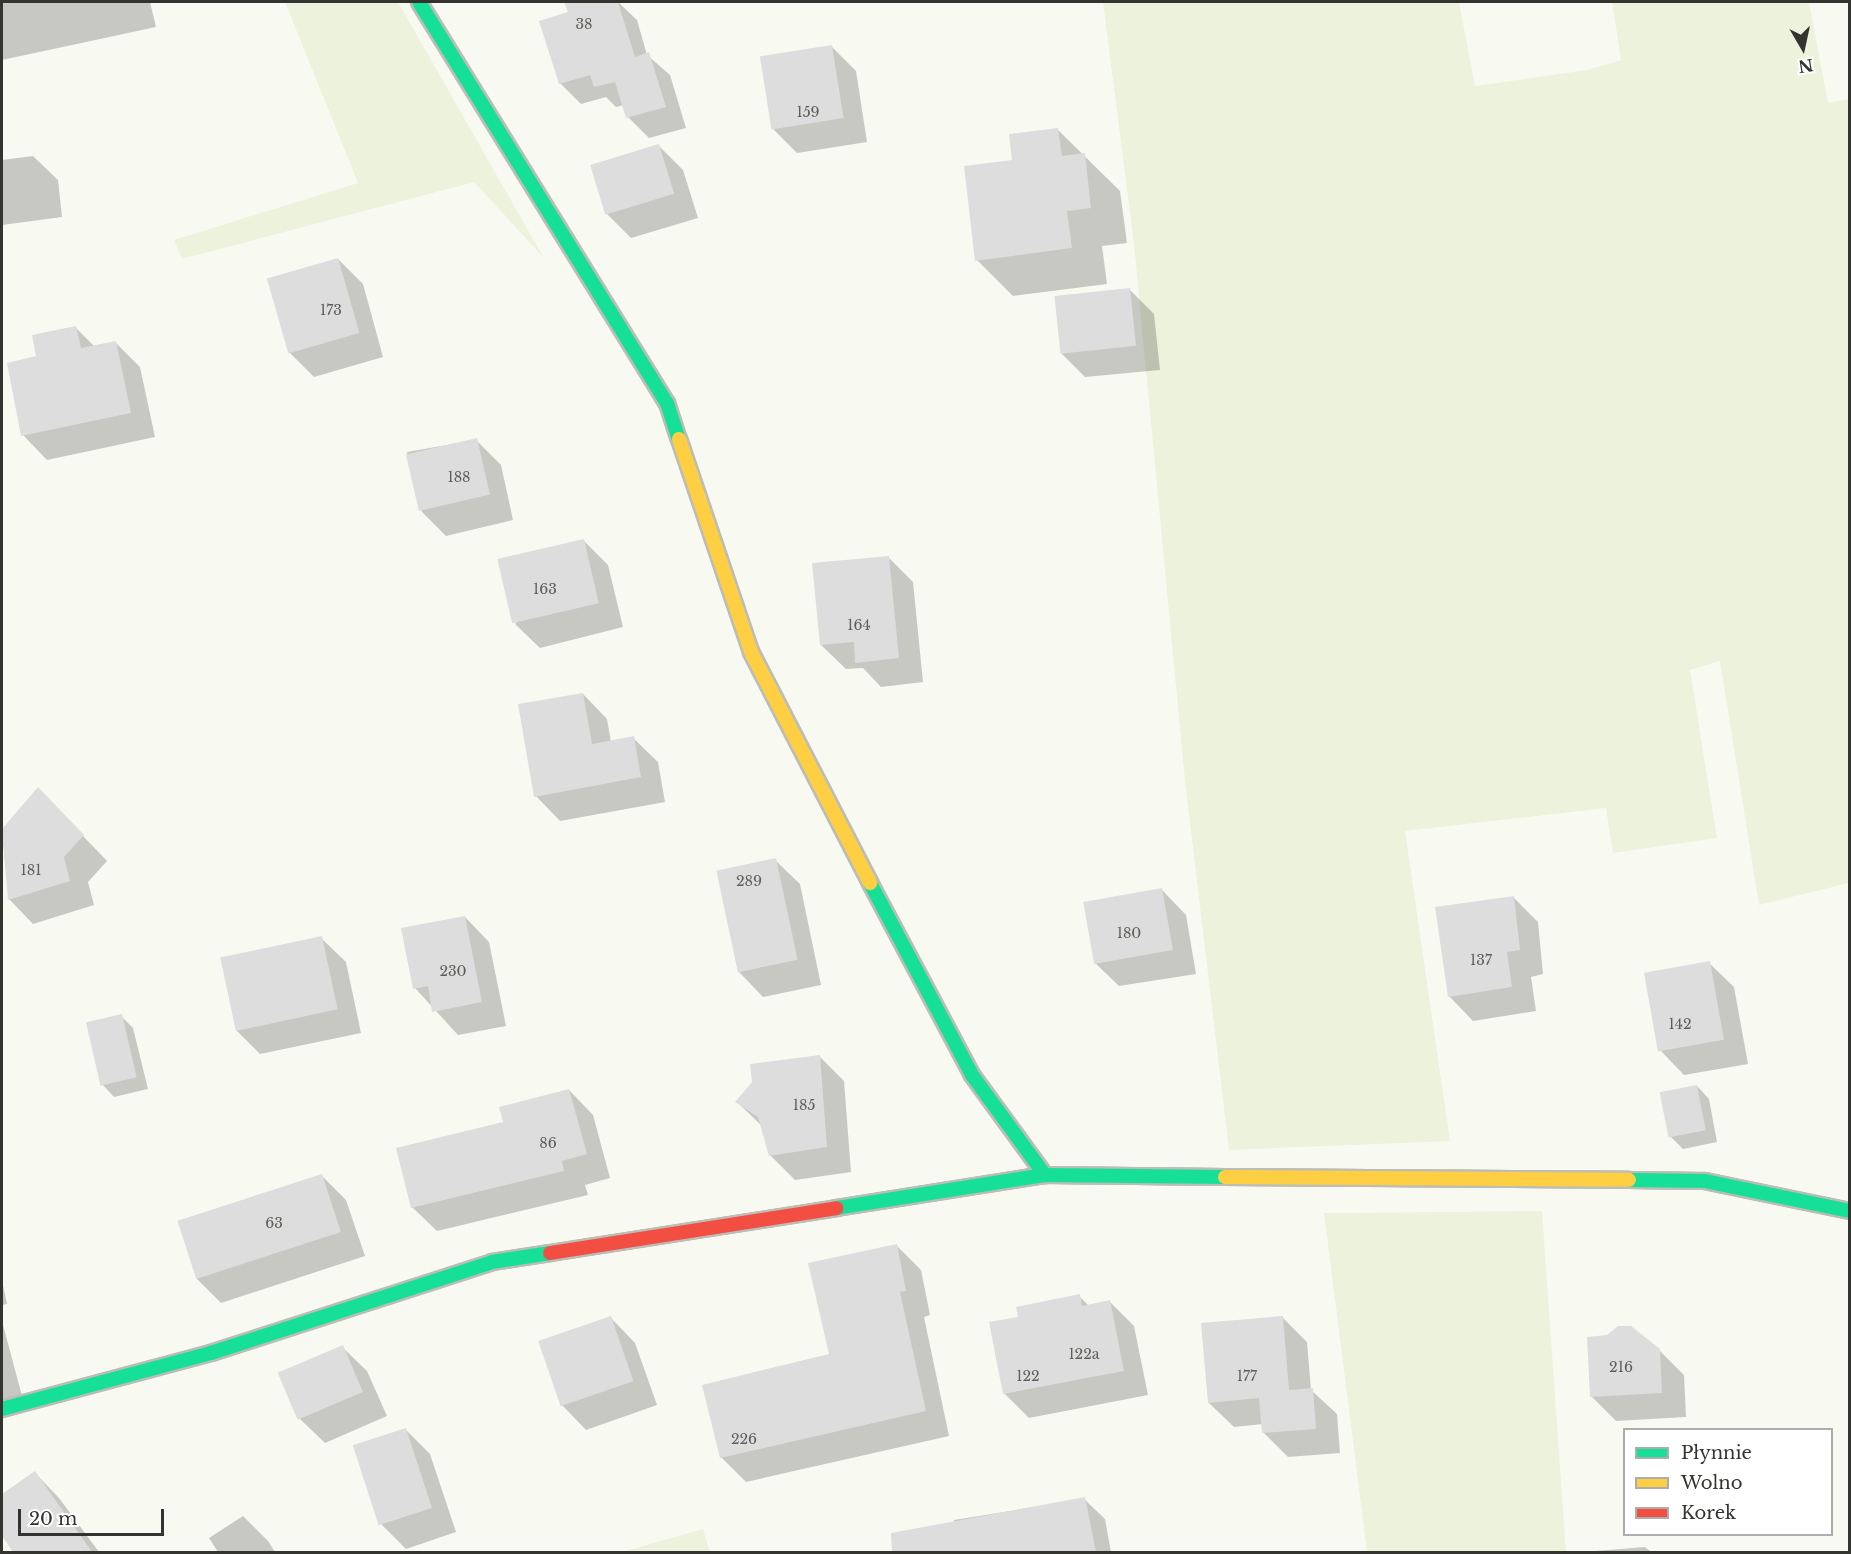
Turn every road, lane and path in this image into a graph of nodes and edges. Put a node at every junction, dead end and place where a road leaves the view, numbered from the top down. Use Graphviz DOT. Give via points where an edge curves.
graph roads {
  1 [pos="419,2"];
  2 [pos="1045,1175"];
  3 [pos="1850,1211"];
  4 [pos="2,1409"];
  1 -- 2 [label="street" via="667,403 751,652 779,711 972,1076"];
  2 -- 3 [label="street" via="1705,1181"];
  2 -- 4 [label="street" via="492,1262 211,1353"];
}
